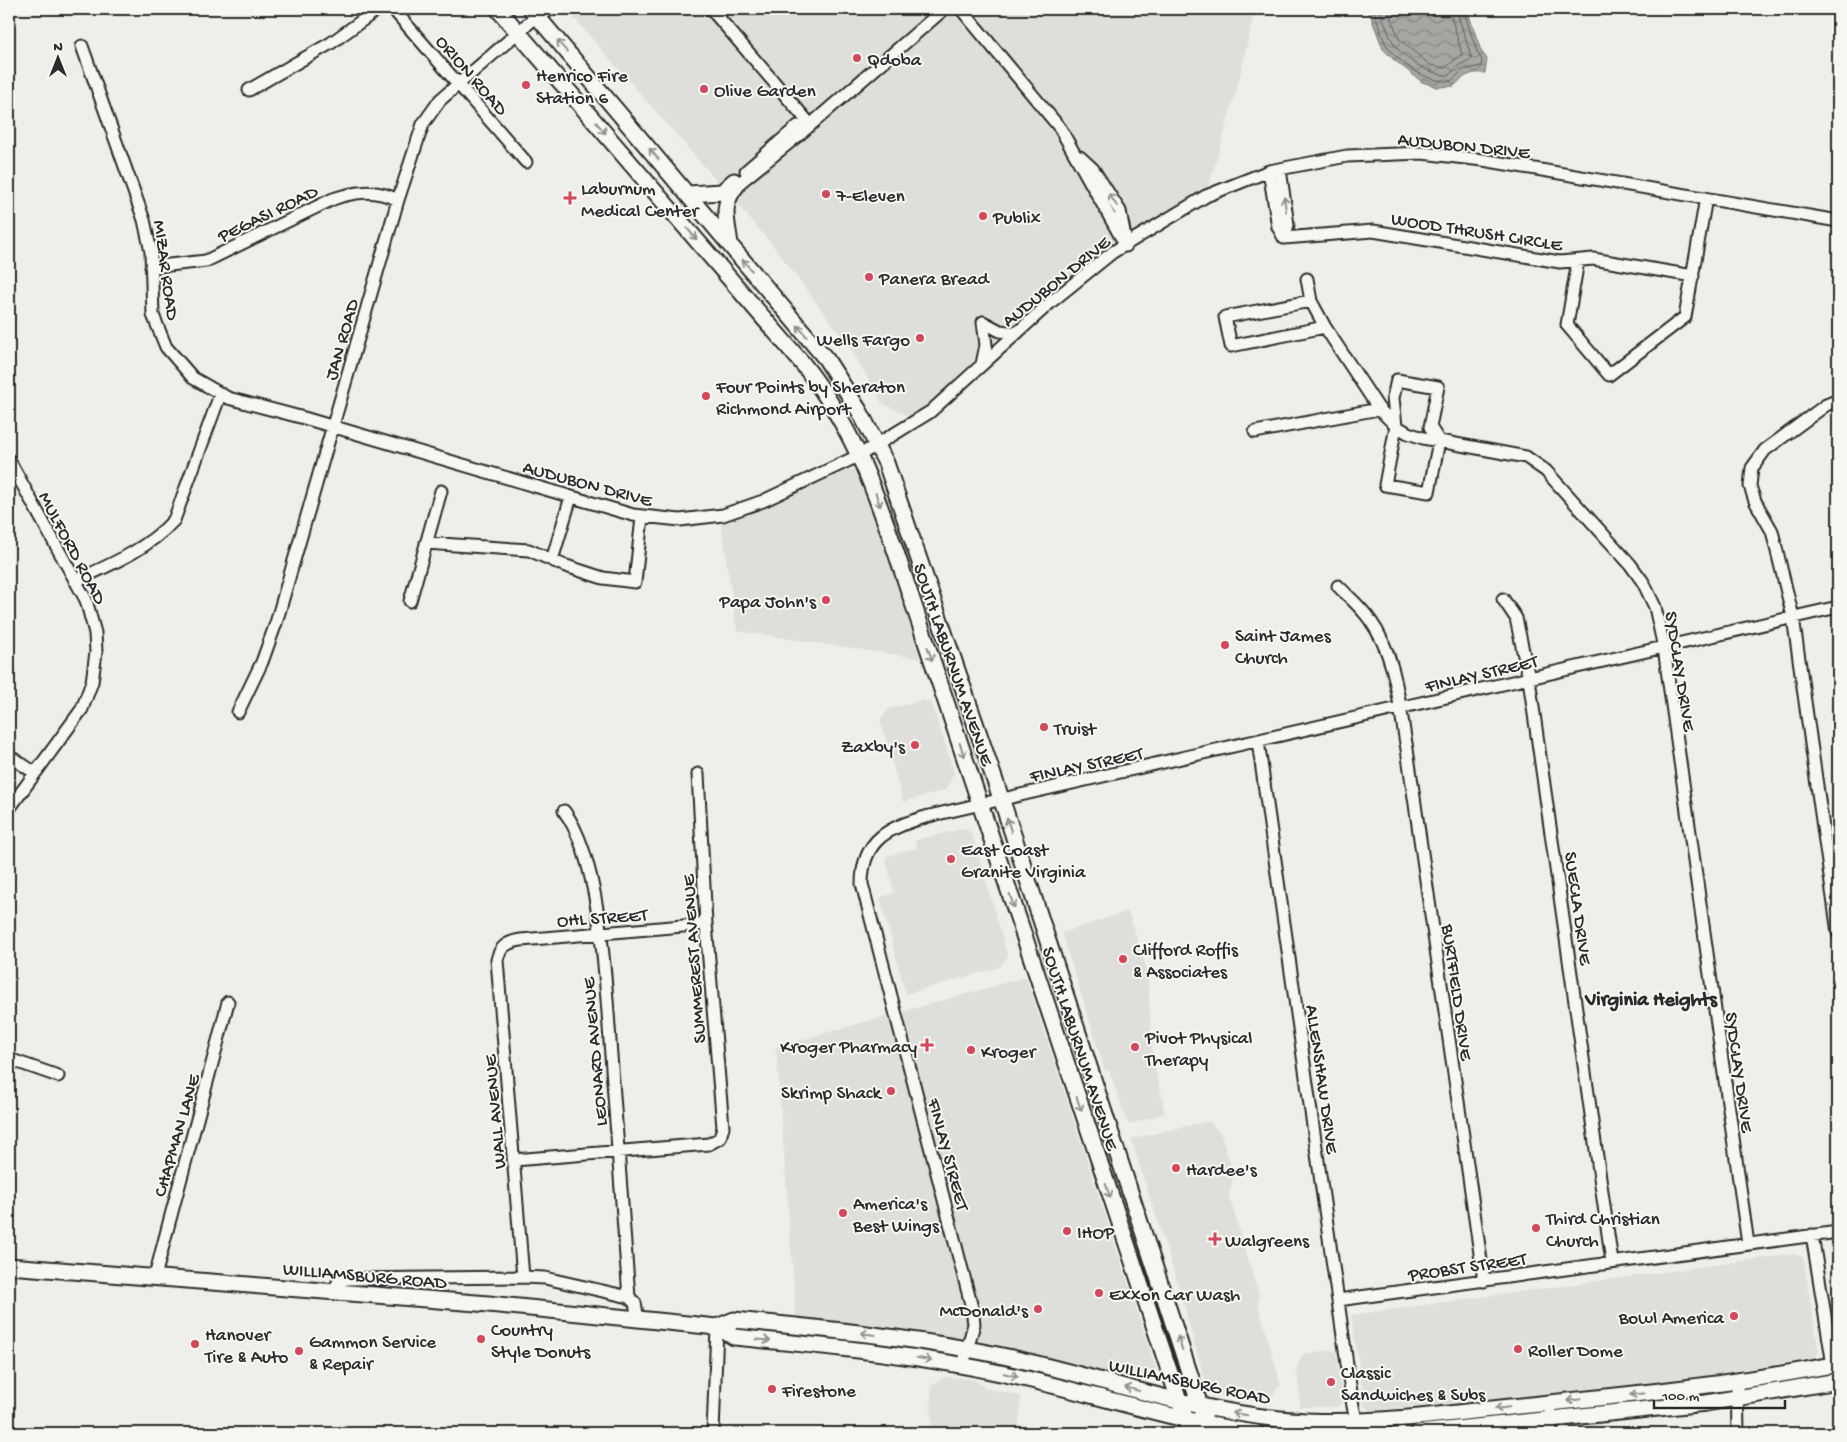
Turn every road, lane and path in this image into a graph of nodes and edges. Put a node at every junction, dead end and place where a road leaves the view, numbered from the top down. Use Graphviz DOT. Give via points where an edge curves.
graph roads {
  1 [pos="378,9"];
  2 [pos="393,9"];
  3 [pos="498,9"];
  4 [pos="552,9"];
  5 [pos="711,9"];
  6 [pos="944,9"];
  7 [pos="961,9"];
  8 [pos="536,11"];
  9 [pos="518,33"];
  10 [pos="82,46"];
  11 [pos="458,84"];
  12 [pos="249,90"];
  13 [pos="810,124"];
  14 [pos="526,162"];
  15 [pos="1275,170"];
  16 [pos="736,183"];
  17 [pos="688,194"];
  18 [pos="1706,198"];
  19 [pos="398,200"];
  20 [pos="1838,221"];
  21 [pos="730,245"];
  22 [pos="1126,246"];
  23 [pos="1578,261"];
  24 [pos="151,267"];
  25 [pos="1693,276"];
  26 [pos="1307,279"];
  27 [pos="1311,301"];
  28 [pos="1325,327"];
  29 [pos="1017,333"];
  30 [pos="982,364"];
  31 [pos="220,395"];
  32 [pos="1838,400"];
  33 [pos="1379,409"];
  34 [pos="1396,426"];
  35 [pos="333,427"];
  36 [pos="1255,432"];
  37 [pos="1438,441"];
  38 [pos="876,444"];
  39 [pos="860,455"];
  40 [pos="9,460"];
  41 [pos="441,491"];
  42 [pos="571,497"];
  43 [pos="642,517"];
  44 [pos="426,543"];
  45 [pos="552,560"];
  46 [pos="76,581"];
  47 [pos="1338,586"];
  48 [pos="1503,599"];
  49 [pos="410,601"];
  50 [pos="1838,607"];
  51 [pos="1794,618"];
  52 [pos="1664,648"];
  53 [pos="1529,679"];
  54 [pos="1400,708"];
  55 [pos="238,712"];
  56 [pos="1258,741"];
  57 [pos="9,756"];
  58 [pos="34,772"];
  59 [pos="698,774"];
  60 [pos="1000,799"];
  61 [pos="981,804"];
  62 [pos="9,809"];
  63 [pos="564,811"];
  64 [pos="706,924"];
  65 [pos="1838,933"];
  66 [pos="599,934"];
  67 [pos="503,947"];
  68 [pos="228,1002"];
  69 [pos="9,1059"];
  70 [pos="58,1076"];
  71 [pos="619,1152"];
  72 [pos="514,1160"];
  73 [pos="1838,1232"];
  74 [pos="1812,1235"];
  75 [pos="1748,1244"];
  76 [pos="1612,1262"];
  77 [pos="9,1266"];
  78 [pos="155,1277"];
  79 [pos="523,1277"];
  80 [pos="1484,1281"];
  81 [pos="333,1291"];
  82 [pos="629,1297"];
  83 [pos="1338,1300"];
  84 [pos="638,1319"];
  85 [pos="717,1327"];
  86 [pos="968,1349"];
  87 [pos="1836,1364"];
  88 [pos="963,1365"];
  89 [pos="1838,1381"];
  90 [pos="1737,1382"];
  91 [pos="1738,1399"];
  92 [pos="1179,1401"];
  93 [pos="1550,1403"];
  94 [pos="1200,1406"];
  95 [pos="1187,1426"];
  96 [pos="1358,1427"];
  97 [pos="1551,1427"];
  98 [pos="1208,1429"];
  99 [pos="713,1433"];
  100 [pos="1256,1433"];
  101 [pos="1418,1433"];
  102 [pos="1738,1433"];
  1 -- 12 [label="street" via="331,43"];
  2 -- 11 [label="street, ORION ROAD"];
  3 -- 9 [label="main road, SOUTH LABURNUM AVENUE"];
  4 -- 8 [label="street, JAN ROAD"];
  5 -- 13 [label="street"];
  6 -- 13 [label="street"];
  7 -- 22 [label="street" via="1060,128 1073,151 1093,169 1120,212"];
  8 -- 9 [label="street, JAN ROAD"];
  17 -- 8 [label="main road, SOUTH LABURNUM AVENUE, one-way"];
  9 -- 11 [label="street, JAN ROAD"];
  9 -- 39 [label="main road, SOUTH LABURNUM AVENUE, one-way" via="803,364 835,407"];
  10 -- 24 [label="street, MIZAR ROAD" via="139,205 151,252"];
  11 -- 14 [label="street, ORION ROAD"];
  11 -- 19 [label="street, JAN ROAD" via="428,116"];
  13 -- 16 [label="street"];
  15 -- 18 [label="street, AUDUBON DRIVE" via="1347,156 1422,153 1483,160"];
  15 -- 22 [label="street, AUDUBON DRIVE" via="1206,196"];
  15 -- 23 [label="street, WOOD THRUSH CIRCLE" via="1278,227 1284,238 1373,232 1560,262"];
  16 -- 17 [label="main road" via="722,192"];
  16 -- 21 [label="main road" via="725,209"];
  17 -- 21 [label="main road, SOUTH LABURNUM AVENUE"];
  18 -- 20 [label="street, AUDUBON DRIVE"];
  18 -- 25 [label="street"];
  19 -- 24 [label="street, PEGASI ROAD" via="372,192 350,193 206,261"];
  19 -- 35 [label="street, JAN ROAD"];
  38 -- 21 [label="main road, SOUTH LABURNUM AVENUE, one-way" via="835,372"];
  22 -- 29 [label="street, AUDUBON DRIVE" via="1113,252"];
  23 -- 25 [label="street, WOOD THRUSH CIRCLE" via="1593,259"];
  23 -- 25 [label="street" via="1567,325 1609,375 1685,317"];
  24 -- 31 [label="street, MIZAR ROAD" via="153,315 166,348 193,378"];
  26 -- 27 [label="street, SYDCLAY DRIVE"];
  27 -- 28 [label="street, SYDCLAY DRIVE"];
  27 -- 28 [label="street" via="1225,317 1231,346"];
  28 -- 33 [label="street, SYDCLAY DRIVE"];
  29 -- 30 [label="street, AUDUBON DRIVE"];
  29 -- 30 [label="street" via="1000,331 983,322 986,345"];
  30 -- 38 [label="street, AUDUBON DRIVE" via="930,412"];
  31 -- 35 [label="street, MIZAR ROAD"];
  31 -- 46 [label="street" via="174,520 147,544"];
  32 -- 51 [label="street" via="1826,405 1765,450 1757,458 1750,475 1752,494 1772,531 1778,550"];
  33 -- 34 [label="street, SYDCLAY DRIVE"];
  33 -- 36 [label="street"];
  34 -- 37 [label="street, SYDCLAY DRIVE"];
  34 -- 37 [label="street" via="1394,398 1397,380 1438,387 1430,428"];
  34 -- 37 [label="street" via="1385,485 1429,492"];
  35 -- 42 [label="street, AUDUBON DRIVE"];
  35 -- 55 [label="street, JAN ROAD" via="276,623"];
  37 -- 52 [label="street, SYDCLAY DRIVE" via="1526,457 1546,472 1643,582 1655,607"];
  38 -- 39 [label="street, AUDUBON DRIVE"];
  38 -- 60 [label="main road, SOUTH LABURNUM AVENUE" via="896,488"];
  39 -- 43 [label="street, AUDUBON DRIVE" via="763,501 723,515 680,520"];
  39 -- 61 [label="main road, SOUTH LABURNUM AVENUE, one-way"];
  40 -- 46 [label="street, MULFORD ROAD"];
  41 -- 44 [label="street"];
  42 -- 43 [label="street, AUDUBON DRIVE"];
  42 -- 45 [label="street"];
  43 -- 45 [label="street" via="635,582 604,578"];
  44 -- 45 [label="street" via="529,550"];
  44 -- 49 [label="street"];
  46 -- 58 [label="street, MULFORD ROAD" via="86,600 95,633 92,682 74,722"];
  47 -- 54 [label="street, BURTFIELD DRIVE" via="1370,619 1386,648"];
  48 -- 53 [label="street, SUECLA DRIVE" via="1516,618"];
  50 -- 51 [label="street, FINLAY STREET"];
  51 -- 52 [label="street, FINLAY STREET"];
  51 -- 65 [label="street"];
  52 -- 53 [label="street, FINLAY STREET"];
  52 -- 75 [label="street, SYDCLAY DRIVE"];
  53 -- 54 [label="street, FINLAY STREET"];
  53 -- 76 [label="street, SUECLA DRIVE"];
  54 -- 56 [label="street, FINLAY STREET"];
  54 -- 80 [label="street, BURTFIELD DRIVE"];
  56 -- 60 [label="street, FINLAY STREET"];
  56 -- 83 [label="street, ALLENSHAW DRIVE"];
  57 -- 58 [label="street"];
  58 -- 62 [label="street, MULFORD ROAD"];
  59 -- 64 [label="street, SUMMEREST AVENUE"];
  60 -- 61 [label="street, FINLAY STREET"];
  94 -- 60 [label="main road, SOUTH LABURNUM AVENUE, one-way"];
  61 -- 86 [label="street, FINLAY STREET" via="892,828 869,850 862,873 864,897 972,1308 974,1324"];
  61 -- 92 [label="main road, SOUTH LABURNUM AVENUE, one-way"];
  63 -- 66 [label="street, LEONARD AVENUE" via="576,831 593,886"];
  64 -- 66 [label="street, OHL STREET"];
  64 -- 71 [label="street, SUMMEREST AVENUE" via="723,1127 718,1140 709,1144"];
  66 -- 67 [label="street, OHL STREET" via="521,940"];
  66 -- 71 [label="street, LEONARD AVENUE"];
  67 -- 72 [label="street, WALL AVENUE" via="497,960"];
  68 -- 78 [label="street, CHAPMAN LANE"];
  69 -- 70 [label="street"];
  71 -- 72 [label="street"];
  71 -- 82 [label="street, LEONARD AVENUE"];
  72 -- 79 [label="street, WALL AVENUE"];
  73 -- 74 [label="street, PROBST STREET"];
  74 -- 75 [label="street, PROBST STREET"];
  74 -- 87 [label="street"];
  75 -- 76 [label="street, PROBST STREET"];
  76 -- 80 [label="street, PROBST STREET"];
  77 -- 78 [label="main road, WILLIAMSBURG ROAD"];
  78 -- 81 [label="main road, WILLIAMSBURG ROAD"];
  79 -- 81 [label="street" via="347,1279 339,1281"];
  79 -- 82 [label="street" via="545,1278"];
  80 -- 83 [label="street, PROBST STREET"];
  81 -- 84 [label="main road, WILLIAMSBURG ROAD"];
  82 -- 84 [label="street, LEONARD AVENUE" via="635,1303"];
  83 -- 96 [label="street, ALLENSHAW DRIVE"];
  84 -- 85 [label="main road, WILLIAMSBURG ROAD"];
  86 -- 85 [label="main road, WILLIAMSBURG ROAD, one-way" via="872,1334 734,1320"];
  85 -- 88 [label="main road, WILLIAMSBURG ROAD, one-way" via="734,1337 855,1349"];
  85 -- 99 [label="street"];
  86 -- 88 [label="street, FINLAY STREET"];
  92 -- 86 [label="main road, WILLIAMSBURG ROAD, one-way"];
  87 -- 90 [label="main road, WILLIAMSBURG ROAD"];
  88 -- 95 [label="main road, WILLIAMSBURG ROAD, one-way" via="1040,1382"];
  89 -- 91 [label="main road"];
  90 -- 91 [label="street"];
  90 -- 93 [label="main road, WILLIAMSBURG ROAD, one-way"];
  91 -- 97 [label="main road"];
  91 -- 102 [label="street"];
  92 -- 94 [label="main road, WILLIAMSBURG ROAD"];
  92 -- 95 [label="main road, SOUTH LABURNUM AVENUE"];
  93 -- 96 [label="main road, WILLIAMSBURG ROAD, one-way"];
  93 -- 97 [label="street"];
  96 -- 94 [label="main road, WILLIAMSBURG ROAD, one-way"];
  94 -- 98 [label="main road, SOUTH LABURNUM AVENUE"];
  95 -- 98 [label="main road, WILLIAMSBURG ROAD"];
  97 -- 101 [label="main road"];
  98 -- 100 [label="main road, WILLIAMSBURG ROAD"];
}
